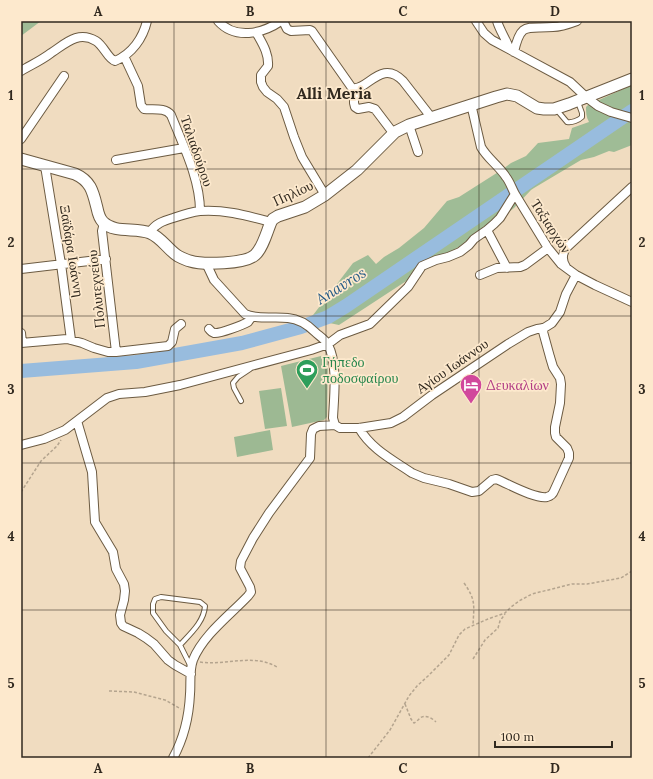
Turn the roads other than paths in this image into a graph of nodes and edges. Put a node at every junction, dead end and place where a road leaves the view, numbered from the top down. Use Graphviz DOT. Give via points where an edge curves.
graph roads {
  1 [pos="147,21"];
  2 [pos="218,21"];
  3 [pos="282,21"];
  4 [pos="476,21"];
  5 [pos="497,21"];
  6 [pos="577,21"];
  7 [pos="533,24"];
  8 [pos="256,32"];
  9 [pos="511,50"];
  10 [pos="124,56"];
  11 [pos="21,71"];
  12 [pos="64,76"];
  13 [pos="632,80"];
  14 [pos="354,89"];
  15 [pos="582,99"];
  16 [pos="471,104"];
  17 [pos="556,108"];
  18 [pos="431,117"];
  19 [pos="632,118"];
  20 [pos="409,125"];
  21 [pos="394,134"];
  22 [pos="21,139"];
  23 [pos="184,148"];
  24 [pos="418,152"];
  25 [pos="21,159"];
  26 [pos="116,160"];
  27 [pos="46,166"];
  28 [pos="632,187"];
  29 [pos="515,194"];
  30 [pos="325,195"];
  31 [pos="200,211"];
  32 [pos="104,222"];
  33 [pos="271,222"];
  34 [pos="487,230"];
  35 [pos="150,232"];
  36 [pos="548,248"];
  37 [pos="106,259"];
  38 [pos="206,263"];
  39 [pos="61,264"];
  40 [pos="507,268"];
  41 [pos="21,269"];
  42 [pos="567,270"];
  43 [pos="576,275"];
  44 [pos="480,276"];
  45 [pos="632,302"];
  46 [pos="252,317"];
  47 [pos="181,324"];
  48 [pos="542,328"];
  49 [pos="209,329"];
  50 [pos="21,333"];
  51 [pos="71,340"];
  52 [pos="22,343"];
  53 [pos="328,344"];
  54 [pos="116,352"];
  55 [pos="259,364"];
  56 [pos="242,401"];
  57 [pos="77,421"];
  58 [pos="334,425"];
  59 [pos="359,428"];
  60 [pos="21,444"];
  61 [pos="180,645"];
  62 [pos="191,667"];
  63 [pos="174,758"];
  1 -- 10 [label="street" via="140,39"];
  2 -- 8 [label="street" via="233,31"];
  3 -- 8 [label="street"];
  3 -- 14 [label="street" via="289,30 312,31"];
  4 -- 9 [label="street" via="487,36"];
  5 -- 9 [label="street"];
  6 -- 7 [label="street" via="554,27"];
  7 -- 9 [label="street" via="521,32"];
  8 -- 30 [label="street" via="268,58 268,66 261,78 263,87 284,107 302,157"];
  9 -- 15 [label="street" via="570,82"];
  10 -- 11 [label="street" via="113,61 96,41 85,37 77,38 71,39"];
  10 -- 23 [label="street, Ταλιαδούρου" via="138,86 142,108 168,111 172,115"];
  12 -- 22 [label="street"];
  13 -- 15 [label="main road, Πηλίου"];
  14 -- 18 [label="street" via="378,75 395,75"];
  14 -- 21 [label="street" via="355,107 375,109"];
  15 -- 17 [label="main road, Πηλίου"];
  15 -- 17 [label="lane" via="581,118 572,122 567,122"];
  15 -- 19 [label="street"];
  16 -- 17 [label="main road, Πηλίου" via="510,94 537,108"];
  16 -- 18 [label="main road, Πηλίου"];
  16 -- 29 [label="street, Ταξιαρχών" via="481,146 506,177"];
  18 -- 20 [label="main road, Πηλίου"];
  20 -- 21 [label="main road, Πηλίου"];
  20 -- 24 [label="street"];
  21 -- 30 [label="main road, Πηλίου" via="357,170"];
  23 -- 26 [label="street"];
  23 -- 31 [label="street, Ταλιαδούρου" via="199,194"];
  25 -- 27 [label="main road"];
  27 -- 32 [label="main road" via="75,174 85,180 92,190 99,216"];
  27 -- 39 [label="street, Ξαϊδάρα Ιωάννη"];
  28 -- 42 [label="street" via="566,248 563,260"];
  29 -- 34 [label="street" via="500,218"];
  29 -- 36 [label="street, Ταξιαρχών"];
  30 -- 33 [label="main road, Πηλίου" via="305,207 278,216"];
  31 -- 33 [label="street" via="226,212"];
  31 -- 35 [label="street" via="163,221"];
  32 -- 35 [label="main road" via="112,227"];
  32 -- 37 [label="street, Πολυτεχνείου" via="102,231"];
  33 -- 38 [label="main road, Πηλίου" via="254,256 243,261"];
  34 -- 40 [label="street"];
  34 -- 53 [label="street" via="460,252 422,266 408,287 370,324 340,335"];
  35 -- 38 [label="main road, Πηλίου" via="182,258"];
  36 -- 40 [label="street" via="525,265"];
  36 -- 42 [label="street, Ταξιαρχών"];
  37 -- 39 [label="street"];
  37 -- 54 [label="street, Πολυτεχνείου"];
  38 -- 46 [label="street" via="214,280 245,314"];
  39 -- 41 [label="street"];
  39 -- 51 [label="street, Ξαϊδάρα Ιωάννη"];
  40 -- 44 [label="street" via="495,269"];
  42 -- 43 [label="street, Ταξιαρχών"];
  43 -- 45 [label="street, Ταξιαρχών"];
  43 -- 48 [label="street, Αγίου Ιωάννου" via="558,316 549,326"];
  46 -- 49 [label="street" via="248,322 220,333"];
  46 -- 53 [label="street" via="290,318 302,322"];
  47 -- 54 [label="street" via="175,329 172,342 168,346"];
  48 -- 59 [label="street, Αγίου Ιωάννου" via="528,332 508,344 398,420"];
  48 -- 59 [label="street" via="547,350 561,384 555,433 569,453 552,495 536,495 494,479 479,491 472,492 418,476 375,448"];
  50 -- 52 [label="street"];
  51 -- 52 [label="street"];
  51 -- 54 [label="street" via="108,352"];
  53 -- 55 [label="street"];
  53 -- 58 [label="street" via="334,370"];
  55 -- 56 [label="lane" via="238,377 233,384"];
  55 -- 57 [label="street" via="180,385 112,396"];
  57 -- 60 [label="street" via="44,439"];
  57 -- 62 [label="street" via="92,472 95,522 113,552 116,569 124,584 120,623 154,644 175,665"];
  58 -- 59 [label="street, Αγίου Ιωάννου" via="340,428"];
  58 -- 62 [label="street, Αγίου Ιωάννου" via="313,429 310,458 252,538 241,561 240,568 251,592 204,642"];
  61 -- 61 [label="lane" via="153,613 155,599 161,597 200,602 205,606 198,625"];
  61 -- 62 [label="lane"];
  62 -- 63 [label="street" via="188,712"];
}
